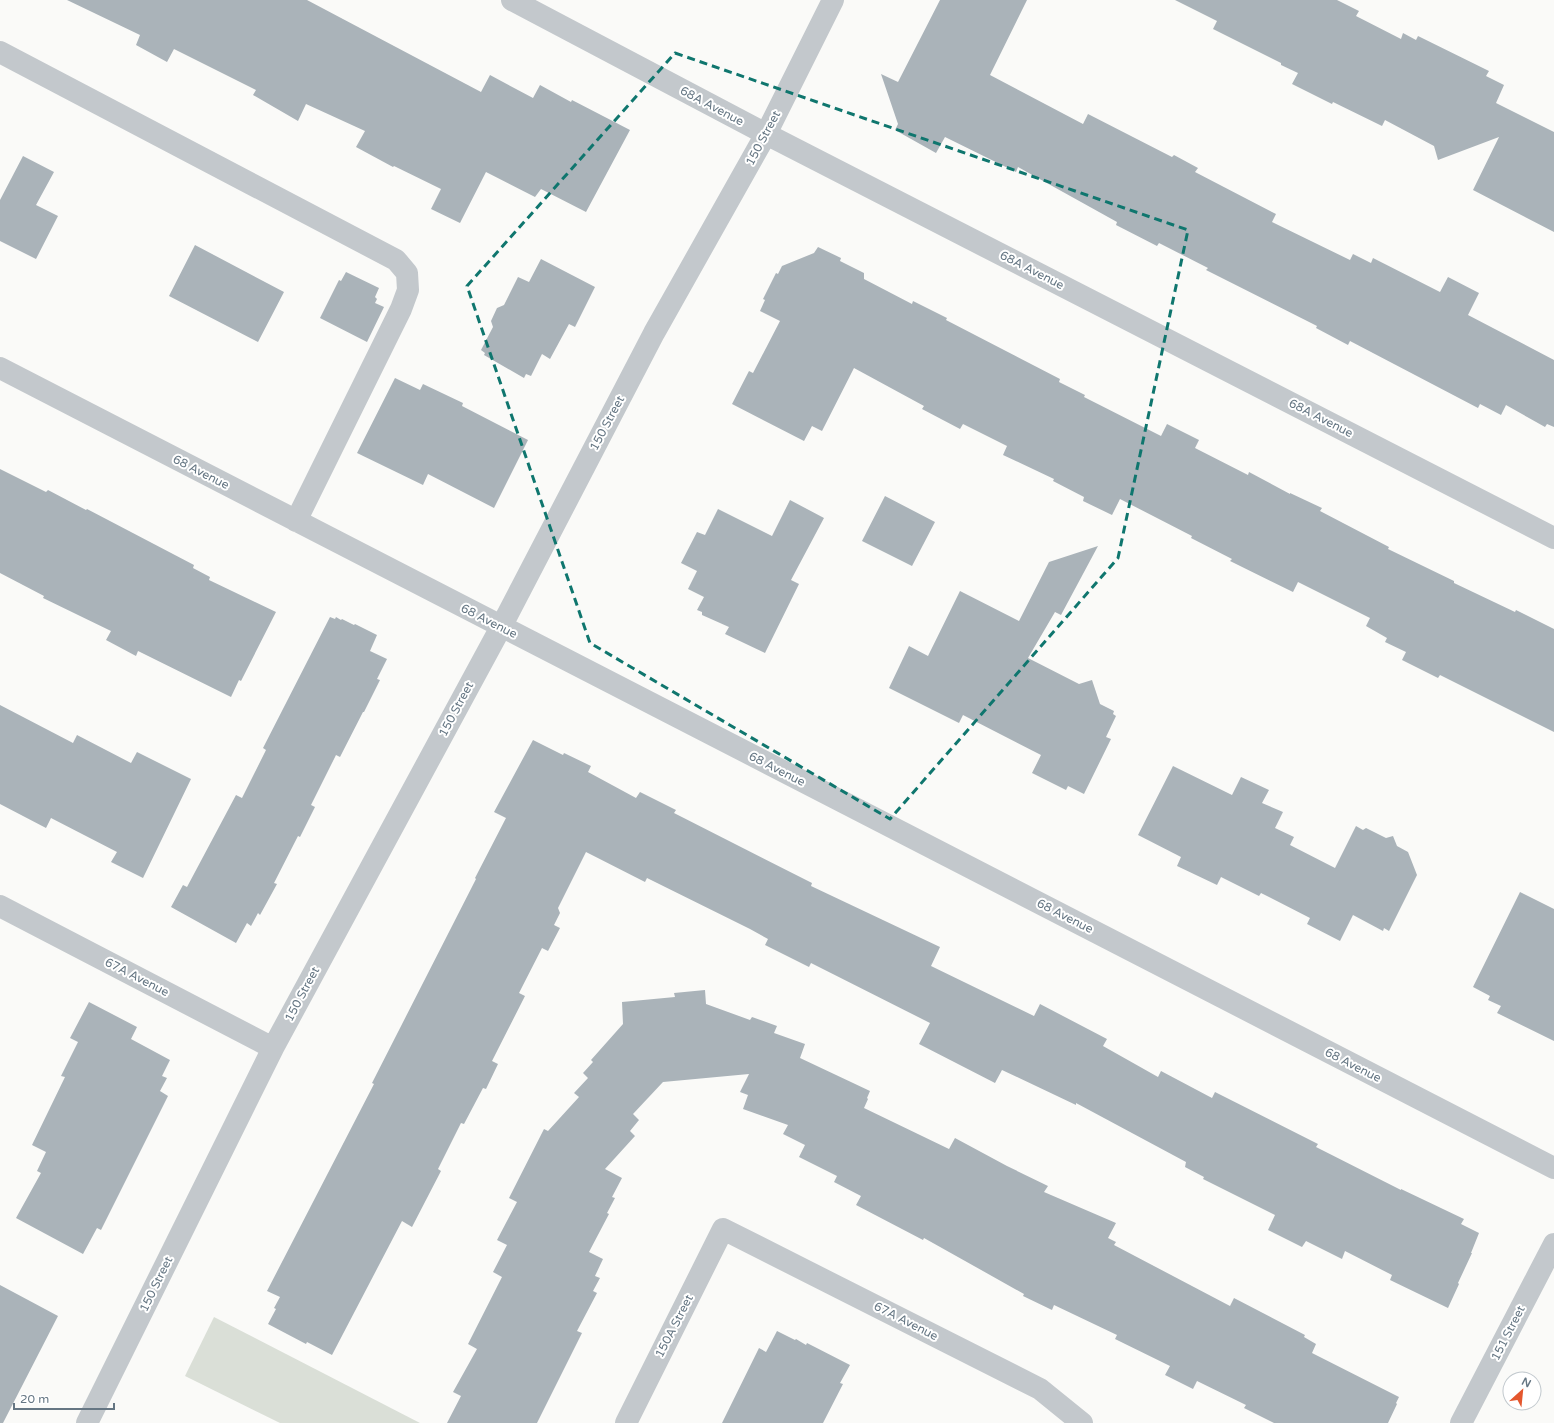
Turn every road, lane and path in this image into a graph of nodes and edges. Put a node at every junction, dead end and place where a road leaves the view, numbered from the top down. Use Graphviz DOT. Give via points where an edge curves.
graph roads {
  1 [pos="512,0"];
  2 [pos="833,0"];
  3 [pos="0,52"];
  4 [pos="766,134"];
  5 [pos="0,368"];
  6 [pos="296,521"];
  7 [pos="1554,538"];
  8 [pos="501,627"];
  9 [pos="0,906"];
  10 [pos="273,1048"];
  11 [pos="1554,1168"];
  12 [pos="723,1229"];
  13 [pos="1554,1244"];
  14 [pos="87,1423"];
  15 [pos="626,1423"];
  16 [pos="1082,1423"];
  17 [pos="1461,1423"];
  1 -- 4 [label="street, 68A Avenue"];
  2 -- 4 [label="street, 150 Street"];
  3 -- 6 [label="street" via="396,260 406,273 408,290 401,309"];
  4 -- 7 [label="street, 68A Avenue"];
  4 -- 8 [label="street, 150 Street" via="654,333"];
  5 -- 6 [label="street, 68 Avenue"];
  6 -- 8 [label="street, 68 Avenue"];
  8 -- 10 [label="street, 150 Street"];
  8 -- 11 [label="street, 68 Avenue"];
  9 -- 10 [label="street, 67A Avenue"];
  10 -- 14 [label="street, 150 Street"];
  12 -- 15 [label="street, 150A Street"];
  12 -- 16 [label="street, 67A Avenue" via="1040,1389"];
  13 -- 17 [label="street, 151 Street"];
}
